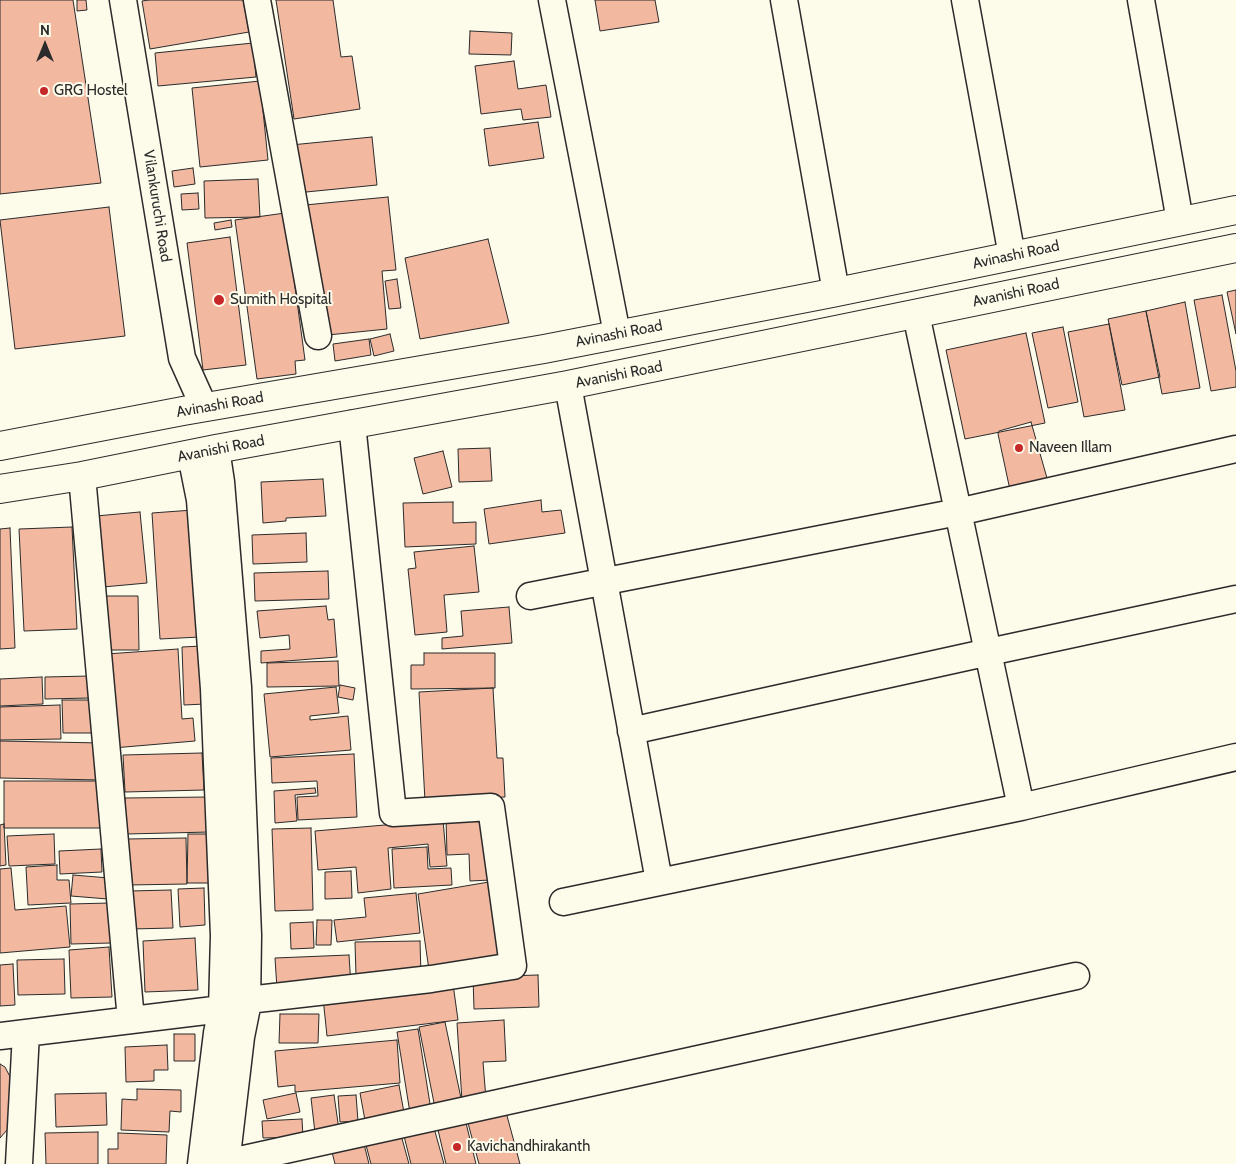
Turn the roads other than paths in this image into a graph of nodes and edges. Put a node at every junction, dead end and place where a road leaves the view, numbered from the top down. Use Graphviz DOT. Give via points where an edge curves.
graph roads {
  1 [pos="123,0"];
  2 [pos="258,0"];
  3 [pos="552,0"];
  4 [pos="784,0"];
  5 [pos="965,0"];
  6 [pos="1141,0"];
  7 [pos="1236,210"];
  8 [pos="1180,221"];
  9 [pos="1236,248"];
  10 [pos="1012,256"];
  11 [pos="980,262"];
  12 [pos="836,292"];
  13 [pos="989,299"];
  14 [pos="780,303"];
  15 [pos="916,314"];
  16 [pos="617,334"];
  17 [pos="318,336"];
  18 [pos="787,341"];
  19 [pos="568,385"];
  20 [pos="193,409"];
  21 [pos="352,424"];
  22 [pos="0,446"];
  23 [pos="1236,449"];
  24 [pos="204,452"];
  25 [pos="82,476"];
  26 [pos="0,489"];
  27 [pos="958,512"];
  28 [pos="604,582"];
  29 [pos="530,596"];
  30 [pos="1236,599"];
  31 [pos="988,652"];
  32 [pos="631,732"];
  33 [pos="1236,757"];
  34 [pos="1021,807"];
  35 [pos="659,881"];
  36 [pos="563,902"];
  37 [pos="1076,976"];
  38 [pos="248,1000"];
  39 [pos="222,1009"];
  40 [pos="131,1020"];
  41 [pos="26,1032"];
  42 [pos="0,1036"];
  43 [pos="19,1164"];
  44 [pos="218,1164"];
  1 -- 20 [label="street, Vilankuruchi Road"];
  2 -- 17 [label="street"];
  3 -- 16 [label="street"];
  4 -- 12 [label="street"];
  5 -- 10 [label="street"];
  6 -- 8 [label="street"];
  7 -- 8 [label="main road, Avinashi Road"];
  8 -- 10 [label="main road, Avinashi Road"];
  9 -- 13 [label="main road, Avanishi Road"];
  10 -- 11 [label="main road, Avinashi Road"];
  11 -- 12 [label="main road, Avinashi Road"];
  11 -- 13 [label="main road"];
  12 -- 14 [label="main road, Avinashi Road"];
  13 -- 15 [label="main road, Avanishi Road"];
  14 -- 16 [label="main road, Avinashi Road"];
  14 -- 18 [label="main road"];
  15 -- 18 [label="main road, Avanishi Road"];
  15 -- 27 [label="street"];
  16 -- 20 [label="main road, Avinashi Road"];
  18 -- 19 [label="main road, Avanishi Road"];
  19 -- 21 [label="main road, Avanishi Road"];
  19 -- 28 [label="street"];
  20 -- 22 [label="main road, Avinashi Road"];
  21 -- 24 [label="main road, Avanishi Road"];
  21 -- 38 [label="street" via="393,813 491,807 513,966 432,979"];
  23 -- 27 [label="street"];
  24 -- 25 [label="main road, Avanishi Road"];
  24 -- 38 [label="street" via="221,482 238,688"];
  24 -- 39 [label="street" via="200,500 214,689 224,936"];
  25 -- 26 [label="main road, Avanishi Road"];
  25 -- 40 [label="street"];
  27 -- 28 [label="street"];
  27 -- 31 [label="street"];
  28 -- 29 [label="street"];
  28 -- 32 [label="street"];
  30 -- 31 [label="street"];
  31 -- 32 [label="street"];
  31 -- 34 [label="street"];
  32 -- 35 [label="street"];
  33 -- 34 [label="street"];
  34 -- 35 [label="street"];
  35 -- 36 [label="street"];
  37 -- 44 [label="street"];
  38 -- 39 [label="street"];
  38 -- 44 [label="street"];
  39 -- 40 [label="street"];
  39 -- 44 [label="street" via="217,1033"];
  40 -- 41 [label="street"];
  41 -- 42 [label="street"];
  41 -- 43 [label="street"];
}
